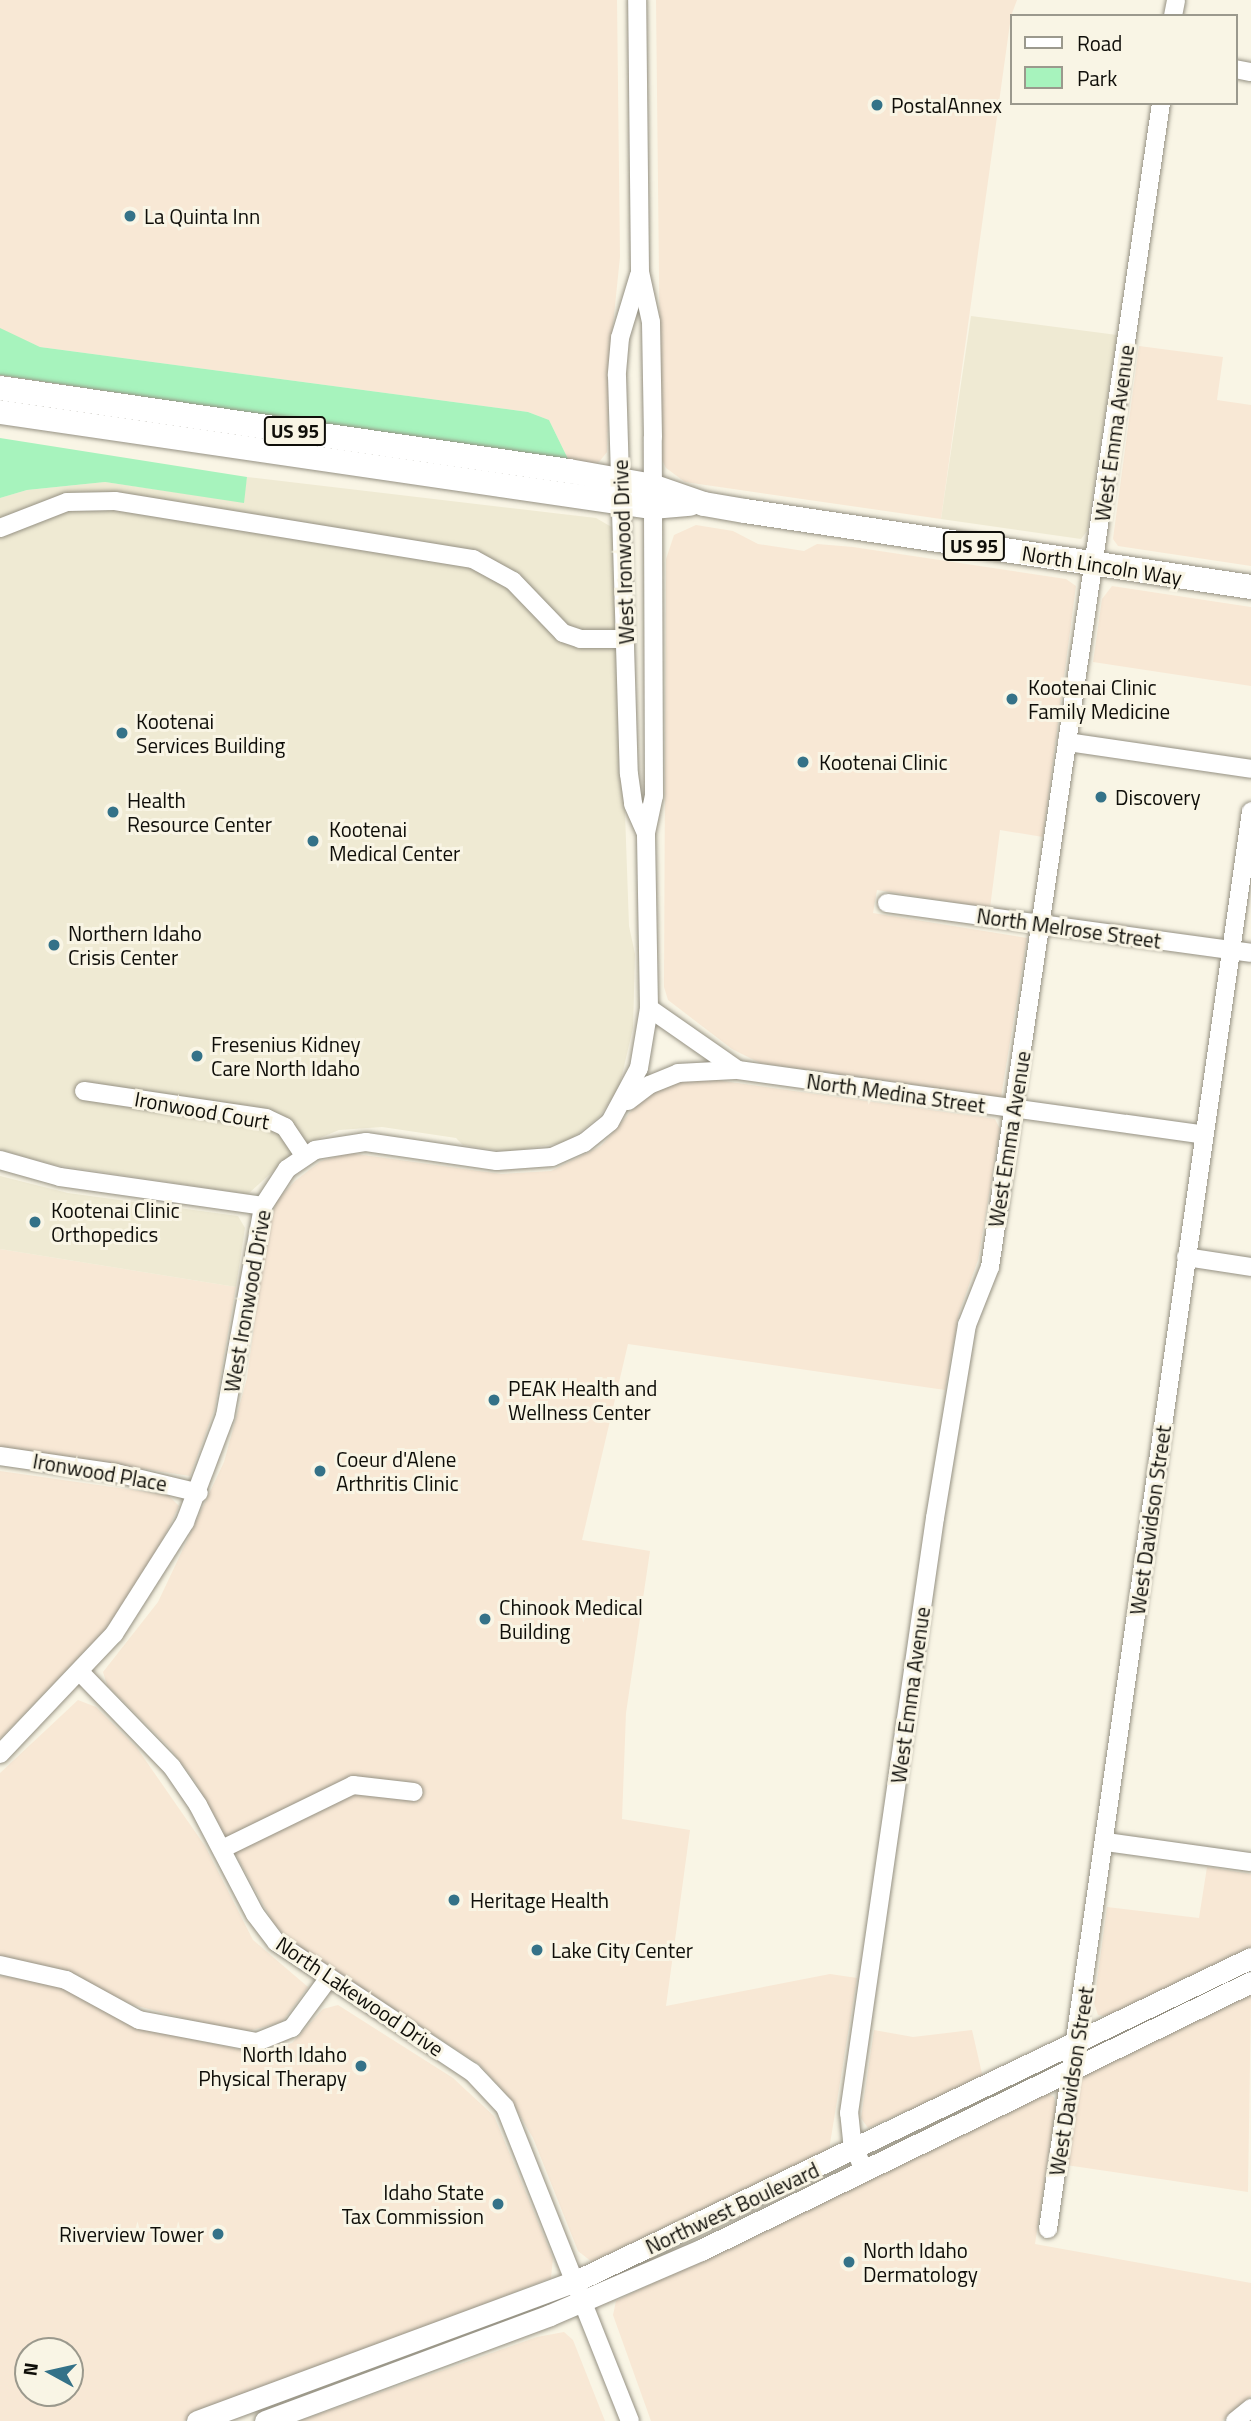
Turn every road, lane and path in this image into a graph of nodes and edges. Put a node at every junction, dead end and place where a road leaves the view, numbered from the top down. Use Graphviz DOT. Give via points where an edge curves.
graph roads {
  1 [pos="637,0"];
  2 [pos="1161,105"];
  3 [pos="640,272"];
  4 [pos="0,388"];
  5 [pos="6,414"];
  6 [pos="621,492"];
  7 [pos="652,496"];
  8 [pos="0,528"];
  9 [pos="1093,564"];
  10 [pos="1251,587"];
  11 [pos="625,639"];
  12 [pos="1067,742"];
  13 [pos="1251,769"];
  14 [pos="1251,811"];
  15 [pos="646,833"];
  16 [pos="887,903"];
  17 [pos="1041,922"];
  18 [pos="1231,950"];
  19 [pos="1251,953"];
  20 [pos="649,1009"];
  21 [pos="738,1070"];
  22 [pos="84,1091"];
  23 [pos="621,1107"];
  24 [pos="1013,1110"];
  25 [pos="1204,1135"];
  26 [pos="304,1156"];
  27 [pos="0,1160"];
  28 [pos="263,1206"];
  29 [pos="1186,1257"];
  30 [pos="1251,1267"];
  31 [pos="0,1456"];
  32 [pos="199,1493"];
  33 [pos="80,1672"];
  34 [pos="0,1754"];
  35 [pos="414,1792"];
  36 [pos="1106,1842"];
  37 [pos="222,1849"];
  38 [pos="1251,1862"];
  39 [pos="1251,1958"];
  40 [pos="0,1965"];
  41 [pos="328,1979"];
  42 [pos="1251,1982"];
  43 [pos="1077,2042"];
  44 [pos="1074,2067"];
  45 [pos="859,2159"];
  46 [pos="1048,2229"];
  47 [pos="576,2281"];
  48 [pos="583,2302"];
  49 [pos="1251,2408"];
  50 [pos="197,2421"];
  51 [pos="265,2421"];
  52 [pos="630,2421"];
  53 [pos="1235,2421"];
  1 -- 3 [label="street, West Ironwood Drive"];
  2 -- 9 [label="street, West Emma Avenue"];
  3 -- 6 [label="street, West Ironwood Drive" via="620,338"];
  3 -- 7 [label="street, West Ironwood Drive" via="651,322"];
  4 -- 6 [label="highway, US 95"];
  5 -- 6 [label="highway, US 95"];
  6 -- 7 [label="highway, US 95"];
  6 -- 11 [label="street, West Ironwood Drive"];
  7 -- 9 [label="highway, North Lincoln Way / US 95"];
  7 -- 15 [label="street, West Ironwood Drive" via="654,796"];
  8 -- 11 [label="street" via="67,502 115,501 473,559 513,581 564,633 580,639"];
  9 -- 10 [label="highway, North Lincoln Way / US 95"];
  9 -- 12 [label="street, West Emma Avenue"];
  11 -- 15 [label="street, West Ironwood Drive" via="629,774 633,804"];
  12 -- 13 [label="street"];
  12 -- 17 [label="street, West Emma Avenue"];
  14 -- 18 [label="street, West Davidson Street"];
  15 -- 20 [label="street, West Ironwood Drive"];
  16 -- 17 [label="street, North Melrose Street"];
  17 -- 18 [label="street, North Melrose Street"];
  17 -- 24 [label="street, West Emma Avenue"];
  18 -- 19 [label="street, North Melrose Street"];
  18 -- 25 [label="street, West Davidson Street"];
  20 -- 21 [label="street, North Medina Street"];
  20 -- 23 [label="street, West Ironwood Drive" via="644,1049"];
  21 -- 23 [label="street" via="692,1070 668,1076"];
  21 -- 24 [label="street, North Medina Street"];
  22 -- 26 [label="street, Ironwood Court" via="266,1118 285,1127"];
  23 -- 26 [label="street, West Ironwood Drive" via="584,1143 531,1161 497,1161 366,1143"];
  24 -- 25 [label="street, North Medina Street"];
  24 -- 45 [label="street, West Emma Avenue" via="990,1268 967,1325 935,1518 849,2113"];
  25 -- 29 [label="street, West Davidson Street"];
  26 -- 28 [label="street, West Ironwood Drive" via="276,1182"];
  27 -- 28 [label="street" via="63,1177"];
  28 -- 32 [label="street, West Ironwood Drive" via="225,1416"];
  29 -- 30 [label="street"];
  29 -- 36 [label="street, West Davidson Street"];
  31 -- 32 [label="street, Ironwood Place" via="116,1473"];
  32 -- 33 [label="street, West Ironwood Drive" via="138,1601"];
  33 -- 34 [label="street, West Ironwood Drive"];
  33 -- 37 [label="street, North Lakewood Drive" via="172,1767"];
  35 -- 37 [label="street" via="354,1785"];
  36 -- 38 [label="street"];
  36 -- 43 [label="street, West Davidson Street"];
  37 -- 41 [label="street, North Lakewood Drive" via="265,1930"];
  39 -- 43 [label="main road, Northwest Boulevard"];
  40 -- 41 [label="street" via="65,1980 139,2020 257,2042 292,2028"];
  41 -- 47 [label="street, North Lakewood Drive" via="461,2064 495,2096 516,2127"];
  42 -- 44 [label="main road, Northwest Boulevard"];
  43 -- 44 [label="street, West Davidson Street"];
  43 -- 45 [label="main road, Northwest Boulevard"];
  44 -- 45 [label="main road, Northwest Boulevard"];
  44 -- 46 [label="street, West Davidson Street"];
  45 -- 47 [label="main road, Northwest Boulevard"];
  45 -- 48 [label="main road, Northwest Boulevard" via="701,2250"];
  47 -- 48 [label="street, North Lakewood Drive"];
  47 -- 50 [label="main road, Northwest Boulevard"];
  48 -- 51 [label="main road, Northwest Boulevard"];
  48 -- 52 [label="street, North Lakewood Drive"];
  49 -- 53 [label="street"];
}
